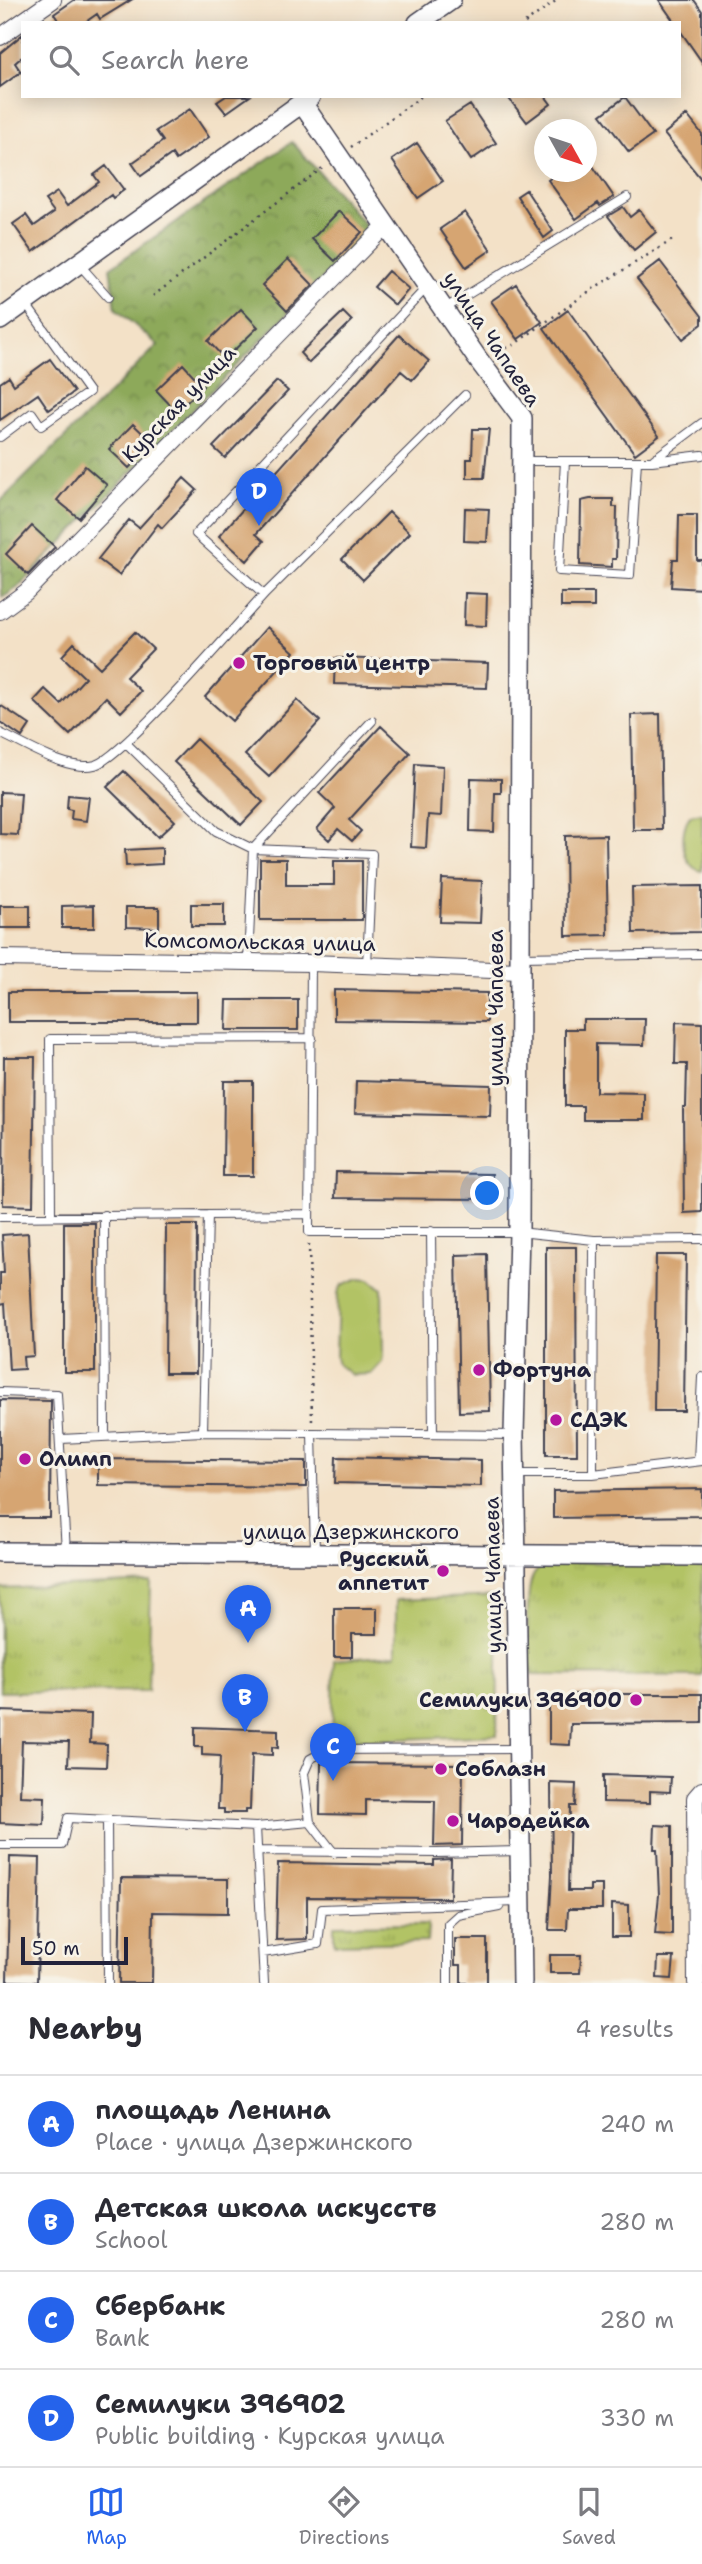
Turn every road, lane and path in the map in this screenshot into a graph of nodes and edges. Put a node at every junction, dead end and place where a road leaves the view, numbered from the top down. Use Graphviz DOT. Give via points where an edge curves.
graph roads {
  1 [pos="53,0"];
  2 [pos="451,0"];
  3 [pos="557,0"];
  4 [pos="23,21"];
  5 [pos="421,21"];
  6 [pos="528,21"];
  7 [pos="21,22"];
  8 [pos="0,37"];
  9 [pos="419,98"];
  10 [pos="306,99"];
  11 [pos="338,156"];
  12 [pos="627,197"];
  13 [pos="386,225"];
  14 [pos="674,239"];
  15 [pos="79,264"];
  16 [pos="428,286"];
  17 [pos="153,296"];
  18 [pos="108,297"];
  19 [pos="25,303"];
  20 [pos="444,309"];
  21 [pos="0,320"];
  22 [pos="477,358"];
  23 [pos="464,394"];
  24 [pos="702,423"];
  25 [pos="0,437"];
  26 [pos="702,455"];
  27 [pos="524,461"];
  28 [pos="565,461"];
  29 [pos="637,461"];
  30 [pos="652,461"];
  31 [pos="264,595"];
  32 [pos="0,611"];
  33 [pos="372,721"];
  34 [pos="0,733"];
  35 [pos="126,743"];
  36 [pos="253,849"];
  37 [pos="702,954"];
  38 [pos="0,958"];
  39 [pos="248,962"];
  40 [pos="311,963"];
  41 [pos="518,964"];
  42 [pos="367,965"];
  43 [pos="312,1038"];
  44 [pos="307,1214"];
  45 [pos="51,1215"];
  46 [pos="104,1215"];
  47 [pos="208,1215"];
  48 [pos="0,1217"];
  49 [pos="431,1231"];
  50 [pos="519,1231"];
  51 [pos="309,1232"];
  52 [pos="702,1239"];
  53 [pos="594,1240"];
  54 [pos="702,1377"];
  55 [pos="0,1392"];
  56 [pos="203,1432"];
  57 [pos="312,1433"];
  58 [pos="433,1433"];
  59 [pos="514,1435"];
  60 [pos="105,1437"];
  61 [pos="61,1438"];
  62 [pos="700,1461"];
  63 [pos="514,1474"];
  64 [pos="593,1474"];
  65 [pos="0,1552"];
  66 [pos="66,1552"];
  67 [pos="514,1555"];
  68 [pos="315,1556"];
  69 [pos="702,1556"];
  70 [pos="520,1749"];
  71 [pos="702,1790"];
  72 [pos="107,1820"];
  73 [pos="310,1822"];
  74 [pos="256,1827"];
  75 [pos="0,1845"];
  76 [pos="260,1851"];
  77 [pos="522,1851"];
  78 [pos="334,1853"];
  79 [pos="522,1902"];
  80 [pos="263,1953"];
  81 [pos="108,1983"];
  82 [pos="264,1983"];
  83 [pos="449,1983"];
  84 [pos="522,1983"];
  85 [pos="696,1983"];
  1 -- 4 [label="street"];
  2 -- 5 [label="street"];
  3 -- 6 [label="path"];
  7 -- 8 [label="street"];
  9 -- 11 [label="path"];
  10 -- 11 [label="street, улица Чапаева"];
  10 -- 15 [label="street"];
  11 -- 13 [label="street, улица Чапаева"];
  11 -- 17 [label="path"];
  12 -- 20 [label="lane"];
  13 -- 16 [label="street, улица Чапаева"];
  13 -- 32 [label="street, Курская улица" via="26,592"];
  14 -- 22 [label="path" via="512,346"];
  15 -- 18 [label="lane"];
  15 -- 19 [label="street"];
  16 -- 20 [label="street, улица Чапаева"];
  16 -- 31 [label="lane" via="196,534"];
  19 -- 21 [label="street"];
  19 -- 25 [label="lane" via="89,392 41,426 32,413"];
  20 -- 22 [label="street, улица Чапаева"];
  22 -- 27 [label="street, улица Чапаева" via="522,418"];
  23 -- 31 [label="lane"];
  24 -- 30 [label="lane"];
  26 -- 30 [label="lane"];
  27 -- 28 [label="lane"];
  27 -- 41 [label="street, улица Чапаева"];
  28 -- 29 [label="lane"];
  28 -- 29 [label="lane" via="559,571 631,575"];
  29 -- 30 [label="lane"];
  31 -- 35 [label="lane"];
  33 -- 36 [label="lane"];
  34 -- 35 [label="lane" via="60,762 94,765"];
  35 -- 36 [label="lane" via="216,831"];
  36 -- 39 [label="lane"];
  36 -- 42 [label="lane" via="372,854"];
  37 -- 41 [label="lane"];
  38 -- 39 [label="street, Комсомольская улица"];
  39 -- 40 [label="street, Комсомольская улица"];
  40 -- 42 [label="street, Комсомольская улица"];
  40 -- 43 [label="lane"];
  41 -- 42 [label="street, Комсомольская улица"];
  41 -- 50 [label="street, улица Чапаева"];
  43 -- 44 [label="lane"];
  43 -- 45 [label="lane" via="50,1039"];
  44 -- 47 [label="lane"];
  44 -- 51 [label="lane"];
  45 -- 46 [label="lane"];
  45 -- 48 [label="lane"];
  46 -- 47 [label="lane"];
  46 -- 60 [label="lane"];
  47 -- 56 [label="lane"];
  49 -- 50 [label="lane"];
  49 -- 51 [label="lane"];
  49 -- 58 [label="lane"];
  50 -- 53 [label="lane"];
  50 -- 59 [label="street, улица Чапаева"];
  51 -- 57 [label="path"];
  52 -- 53 [label="lane"];
  53 -- 64 [label="lane"];
  54 -- 62 [label="lane"];
  55 -- 61 [label="lane" via="57,1394"];
  56 -- 57 [label="lane"];
  56 -- 60 [label="lane"];
  57 -- 58 [label="lane"];
  57 -- 68 [label="lane"];
  58 -- 59 [label="lane"];
  59 -- 63 [label="street, улица Чапаева"];
  60 -- 61 [label="lane"];
  61 -- 66 [label="lane"];
  62 -- 64 [label="lane"];
  63 -- 64 [label="lane"];
  63 -- 67 [label="street, улица Чапаева"];
  65 -- 66 [label="street, улица Дзержинского"];
  66 -- 68 [label="street, улица Дзержинского"];
  67 -- 68 [label="street, улица Дзержинского"];
  67 -- 69 [label="street, улица Дзержинского"];
  67 -- 70 [label="street, улица Чапаева"];
  70 -- 73 [label="lane" via="327,1750 310,1759 304,1773"];
  70 -- 77 [label="street, улица Чапаева"];
  71 -- 85 [label="street" via="695,1798"];
  72 -- 74 [label="lane"];
  72 -- 75 [label="lane" via="68,1818 62,1845"];
  72 -- 81 [label="lane"];
  73 -- 74 [label="lane"];
  73 -- 78 [label="lane"];
  74 -- 76 [label="lane"];
  76 -- 78 [label="lane"];
  76 -- 80 [label="lane"];
  77 -- 78 [label="lane"];
  77 -- 79 [label="street, улица Чапаева"];
  79 -- 80 [label="lane" via="322,1909 317,1944"];
  79 -- 83 [label="lane" via="458,1915 448,1924"];
  79 -- 84 [label="street, улица Чапаева"];
  80 -- 82 [label="lane"];
}
